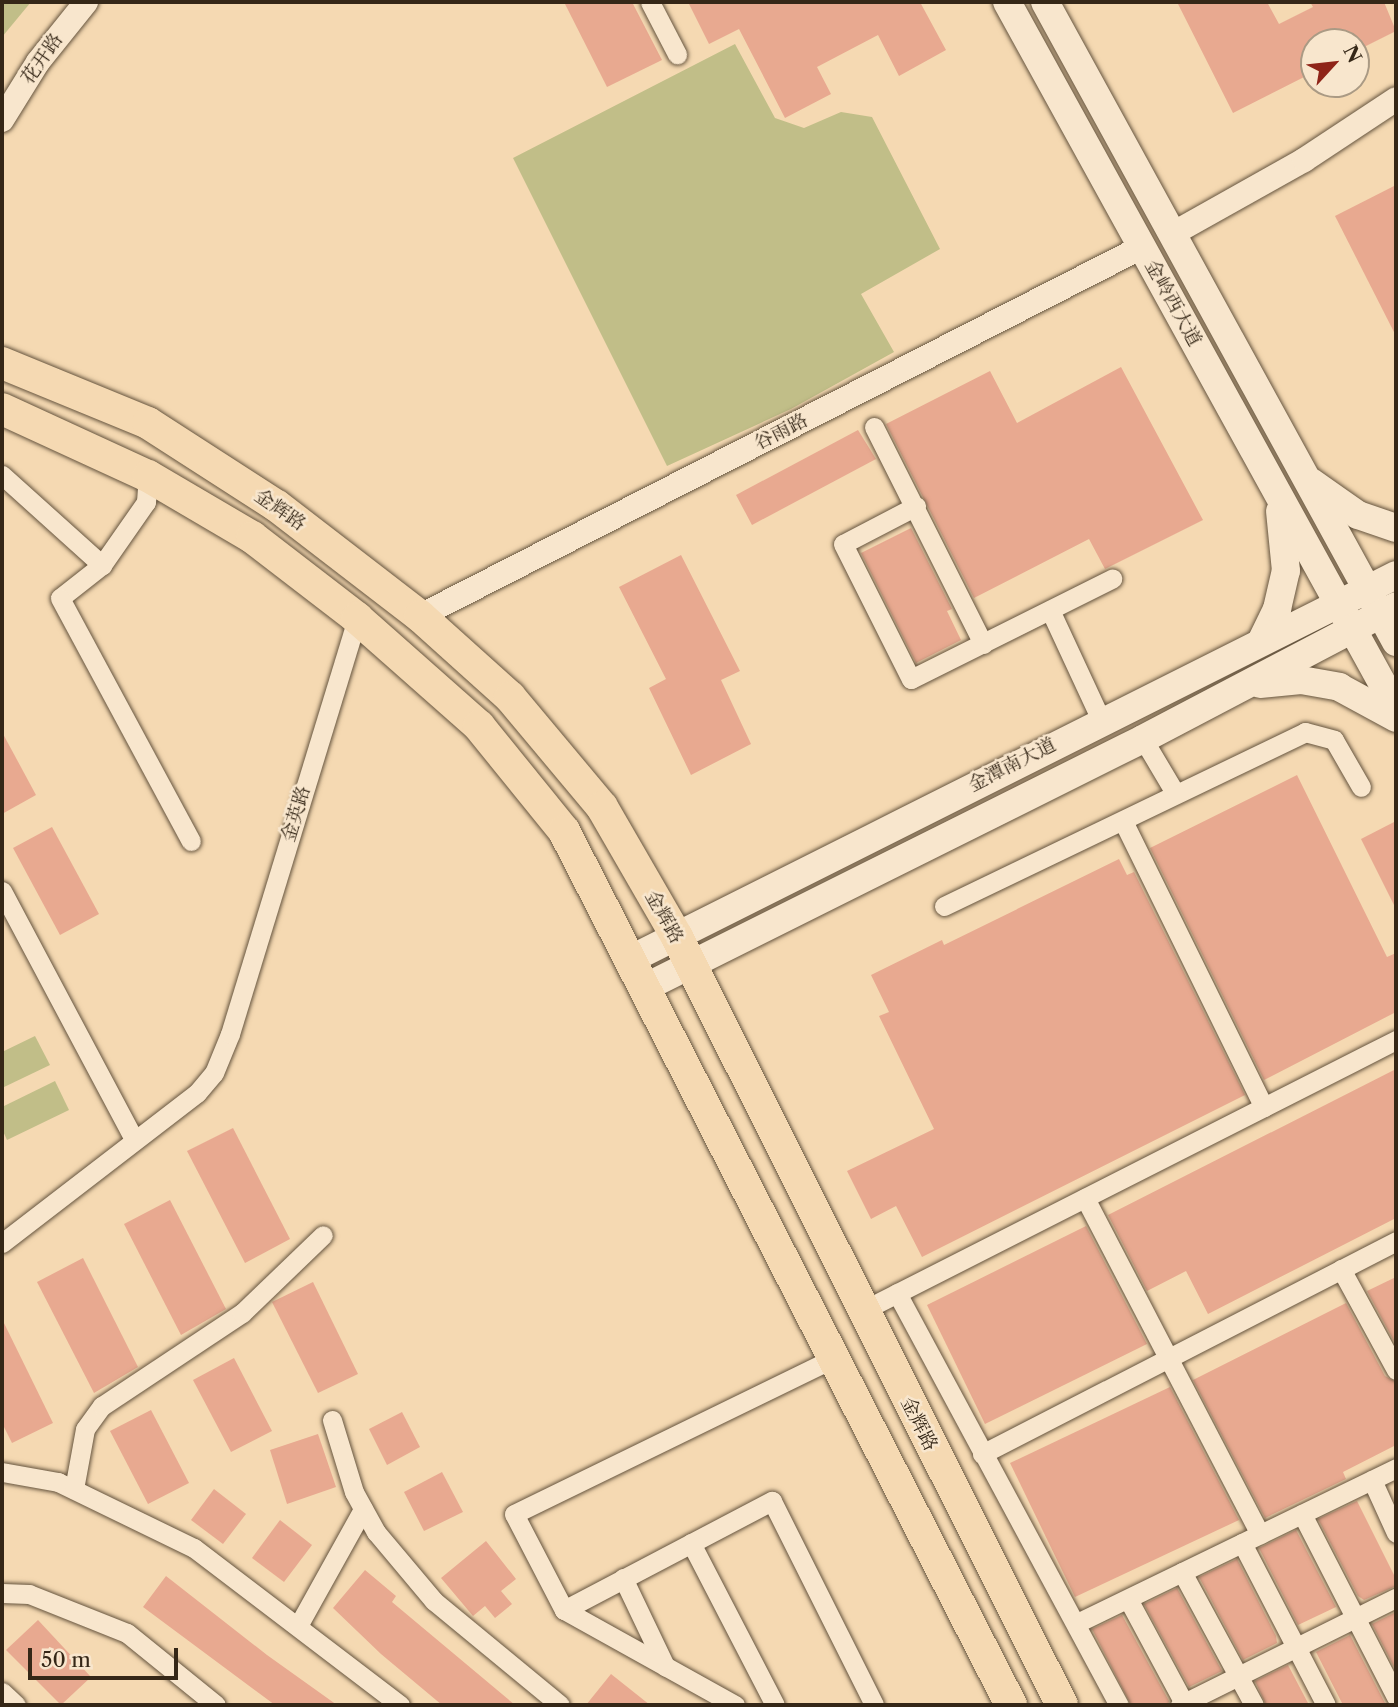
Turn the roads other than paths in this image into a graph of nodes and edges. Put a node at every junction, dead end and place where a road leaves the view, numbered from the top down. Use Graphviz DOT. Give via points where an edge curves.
graph roads {
  1 [pos="86,2"];
  2 [pos="650,2"];
  3 [pos="1007,2"];
  4 [pos="1045,2"];
  5 [pos="677,54"];
  6 [pos="1396,99"];
  7 [pos="2,120"];
  8 [pos="1174,233"];
  9 [pos="1142,247"];
  10 [pos="2,363"];
  11 [pos="2,409"];
  12 [pos="874,427"];
  13 [pos="1295,463"];
  14 [pos="2,475"];
  15 [pos="148,476"];
  16 [pos="1276,488"];
  17 [pos="916,506"];
  18 [pos="1396,528"];
  19 [pos="102,565"];
  20 [pos="1396,575"];
  21 [pos="1112,579"];
  22 [pos="1366,590"];
  23 [pos="1338,605"];
  24 [pos="1050,610"];
  25 [pos="1389,610"];
  26 [pos="420,617"];
  27 [pos="357,618"];
  28 [pos="1353,629"];
  29 [pos="1261,642"];
  30 [pos="1396,642"];
  31 [pos="983,644"];
  32 [pos="1243,688"];
  33 [pos="1396,708"];
  34 [pos="1396,718"];
  35 [pos="1101,720"];
  36 [pos="1143,739"];
  37 [pos="1361,787"];
  38 [pos="1175,793"];
  39 [pos="1123,821"];
  40 [pos="191,841"];
  41 [pos="2,891"];
  42 [pos="944,906"];
  43 [pos="677,937"];
  44 [pos="631,959"];
  45 [pos="690,967"];
  46 [pos="646,987"];
  47 [pos="1396,1040"];
  48 [pos="1264,1107"];
  49 [pos="134,1139"];
  50 [pos="1085,1198"];
  51 [pos="323,1235"];
  52 [pos="1396,1241"];
  53 [pos="2,1242"];
  54 [pos="1342,1269"];
  55 [pos="897,1293"];
  56 [pos="862,1311"];
  57 [pos="1170,1357"];
  58 [pos="834,1358"];
  59 [pos="1396,1370"];
  60 [pos="332,1420"];
  61 [pos="982,1454"];
  62 [pos="1396,1468"];
  63 [pos="2,1472"];
  64 [pos="1372,1480"];
  65 [pos="74,1489"];
  66 [pos="363,1509"];
  67 [pos="1302,1514"];
  68 [pos="1260,1534"];
  69 [pos="1396,1534"];
  70 [pos="691,1543"];
  71 [pos="1242,1543"];
  72 [pos="1182,1572"];
  73 [pos="623,1578"];
  74 [pos="2,1593"];
  75 [pos="1396,1598"];
  76 [pos="1128,1599"];
  77 [pos="564,1610"];
  78 [pos="1355,1618"];
  79 [pos="1077,1623"];
  80 [pos="298,1626"];
  81 [pos="1296,1647"];
  82 [pos="664,1666"];
  83 [pos="1238,1676"];
  84 [pos="2,1692"];
  85 [pos="1396,1697"];
  86 [pos="1183,1704"];
  87 [pos="16,1705"];
  88 [pos="216,1705"];
  89 [pos="400,1705"];
  90 [pos="560,1705"];
  91 [pos="735,1705"];
  92 [pos="775,1705"];
  93 [pos="874,1705"];
  94 [pos="1011,1705"];
  95 [pos="1062,1705"];
  96 [pos="1119,1705"];
  97 [pos="1254,1705"];
  98 [pos="1326,1705"];
  1 -- 7 [label="street, 花开路"];
  2 -- 5 [label="street"];
  3 -- 9 [label="main road, 金岭西大道"];
  4 -- 8 [label="main road, 金岭西大道"];
  6 -- 8 [label="street" via="1304,160"];
  8 -- 13 [label="main road, 金岭西大道"];
  9 -- 16 [label="main road, 金岭西大道"];
  9 -- 26 [label="street, 谷雨路"];
  10 -- 26 [label="main road, 金辉路" via="148,423 276,506"];
  11 -- 15 [label="main road, 金辉路"];
  12 -- 17 [label="street"];
  13 -- 18 [label="main road" via="1340,505"];
  13 -- 22 [label="main road, 金岭西大道"];
  14 -- 19 [label="street"];
  15 -- 19 [label="street" via="146,502"];
  15 -- 27 [label="main road, 金辉路" via="252,537"];
  16 -- 23 [label="main road, 金岭西大道"];
  16 -- 29 [label="main road" via="1286,571 1277,609"];
  17 -- 31 [label="street"];
  17 -- 31 [label="street" via="843,544 911,679"];
  19 -- 40 [label="street" via="60,598"];
  20 -- 22 [label="main road, 金潭南大道"];
  21 -- 24 [label="street"];
  22 -- 23 [label="main road, 金潭南大道"];
  22 -- 25 [label="main road, 金岭西大道"];
  23 -- 28 [label="main road, 金岭西大道"];
  23 -- 29 [label="main road, 金潭南大道"];
  24 -- 31 [label="street"];
  24 -- 35 [label="street"];
  25 -- 28 [label="main road, 金潭南大道"];
  25 -- 30 [label="main road, 金岭西大道"];
  26 -- 43 [label="main road, 金辉路" via="510,697 602,807"];
  27 -- 44 [label="main road, 金辉路" via="479,726 564,831"];
  27 -- 49 [label="street, 金英路" via="214,1073 197,1093"];
  28 -- 32 [label="main road, 金潭南大道"];
  28 -- 33 [label="main road, 金岭西大道"];
  29 -- 35 [label="main road, 金潭南大道"];
  32 -- 34 [label="main road" via="1282,681 1321,683 1357,694"];
  32 -- 36 [label="main road, 金潭南大道"];
  35 -- 43 [label="main road, 金潭南大道"];
  36 -- 38 [label="street"];
  36 -- 45 [label="main road, 金潭南大道"];
  37 -- 38 [label="street" via="1334,740 1305,732"];
  38 -- 39 [label="street"];
  39 -- 42 [label="street"];
  39 -- 48 [label="street"];
  41 -- 49 [label="street"];
  43 -- 44 [label="main road, 金潭南大道"];
  43 -- 45 [label="main road, 金辉路"];
  44 -- 46 [label="main road, 金辉路"];
  45 -- 46 [label="main road, 金潭南大道"];
  45 -- 56 [label="main road, 金辉路"];
  46 -- 58 [label="main road, 金辉路"];
  47 -- 48 [label="street"];
  48 -- 50 [label="street"];
  49 -- 53 [label="street, 金英路"];
  50 -- 55 [label="street"];
  50 -- 57 [label="street"];
  51 -- 65 [label="street" via="242,1314 102,1406 85,1429"];
  52 -- 54 [label="street"];
  54 -- 57 [label="street"];
  54 -- 59 [label="street"];
  55 -- 56 [label="street"];
  55 -- 61 [label="street"];
  56 -- 95 [label="main road, 金辉路"];
  57 -- 61 [label="street"];
  57 -- 68 [label="street"];
  58 -- 77 [label="street" via="514,1514"];
  58 -- 94 [label="main road, 金辉路"];
  60 -- 66 [label="street"];
  61 -- 79 [label="street"];
  62 -- 64 [label="street"];
  63 -- 65 [label="street"];
  64 -- 67 [label="street"];
  64 -- 69 [label="street"];
  65 -- 80 [label="street" via="194,1548"];
  66 -- 80 [label="street"];
  66 -- 90 [label="street" via="376,1532 434,1601"];
  67 -- 68 [label="street"];
  67 -- 78 [label="street"];
  68 -- 71 [label="street"];
  70 -- 73 [label="street"];
  70 -- 92 [label="street"];
  70 -- 93 [label="street" via="772,1501"];
  71 -- 72 [label="street"];
  71 -- 81 [label="street"];
  72 -- 76 [label="street"];
  72 -- 83 [label="street"];
  73 -- 77 [label="street"];
  73 -- 82 [label="street"];
  74 -- 88 [label="street" via="29,1594 127,1633"];
  75 -- 78 [label="street"];
  76 -- 79 [label="street"];
  76 -- 86 [label="street"];
  77 -- 82 [label="street"];
  78 -- 81 [label="street"];
  78 -- 85 [label="street"];
  79 -- 96 [label="street"];
  80 -- 89 [label="street"];
  81 -- 83 [label="street"];
  81 -- 98 [label="street"];
  82 -- 91 [label="street"];
  83 -- 86 [label="street"];
  83 -- 97 [label="street"];
  84 -- 87 [label="street"];
}
